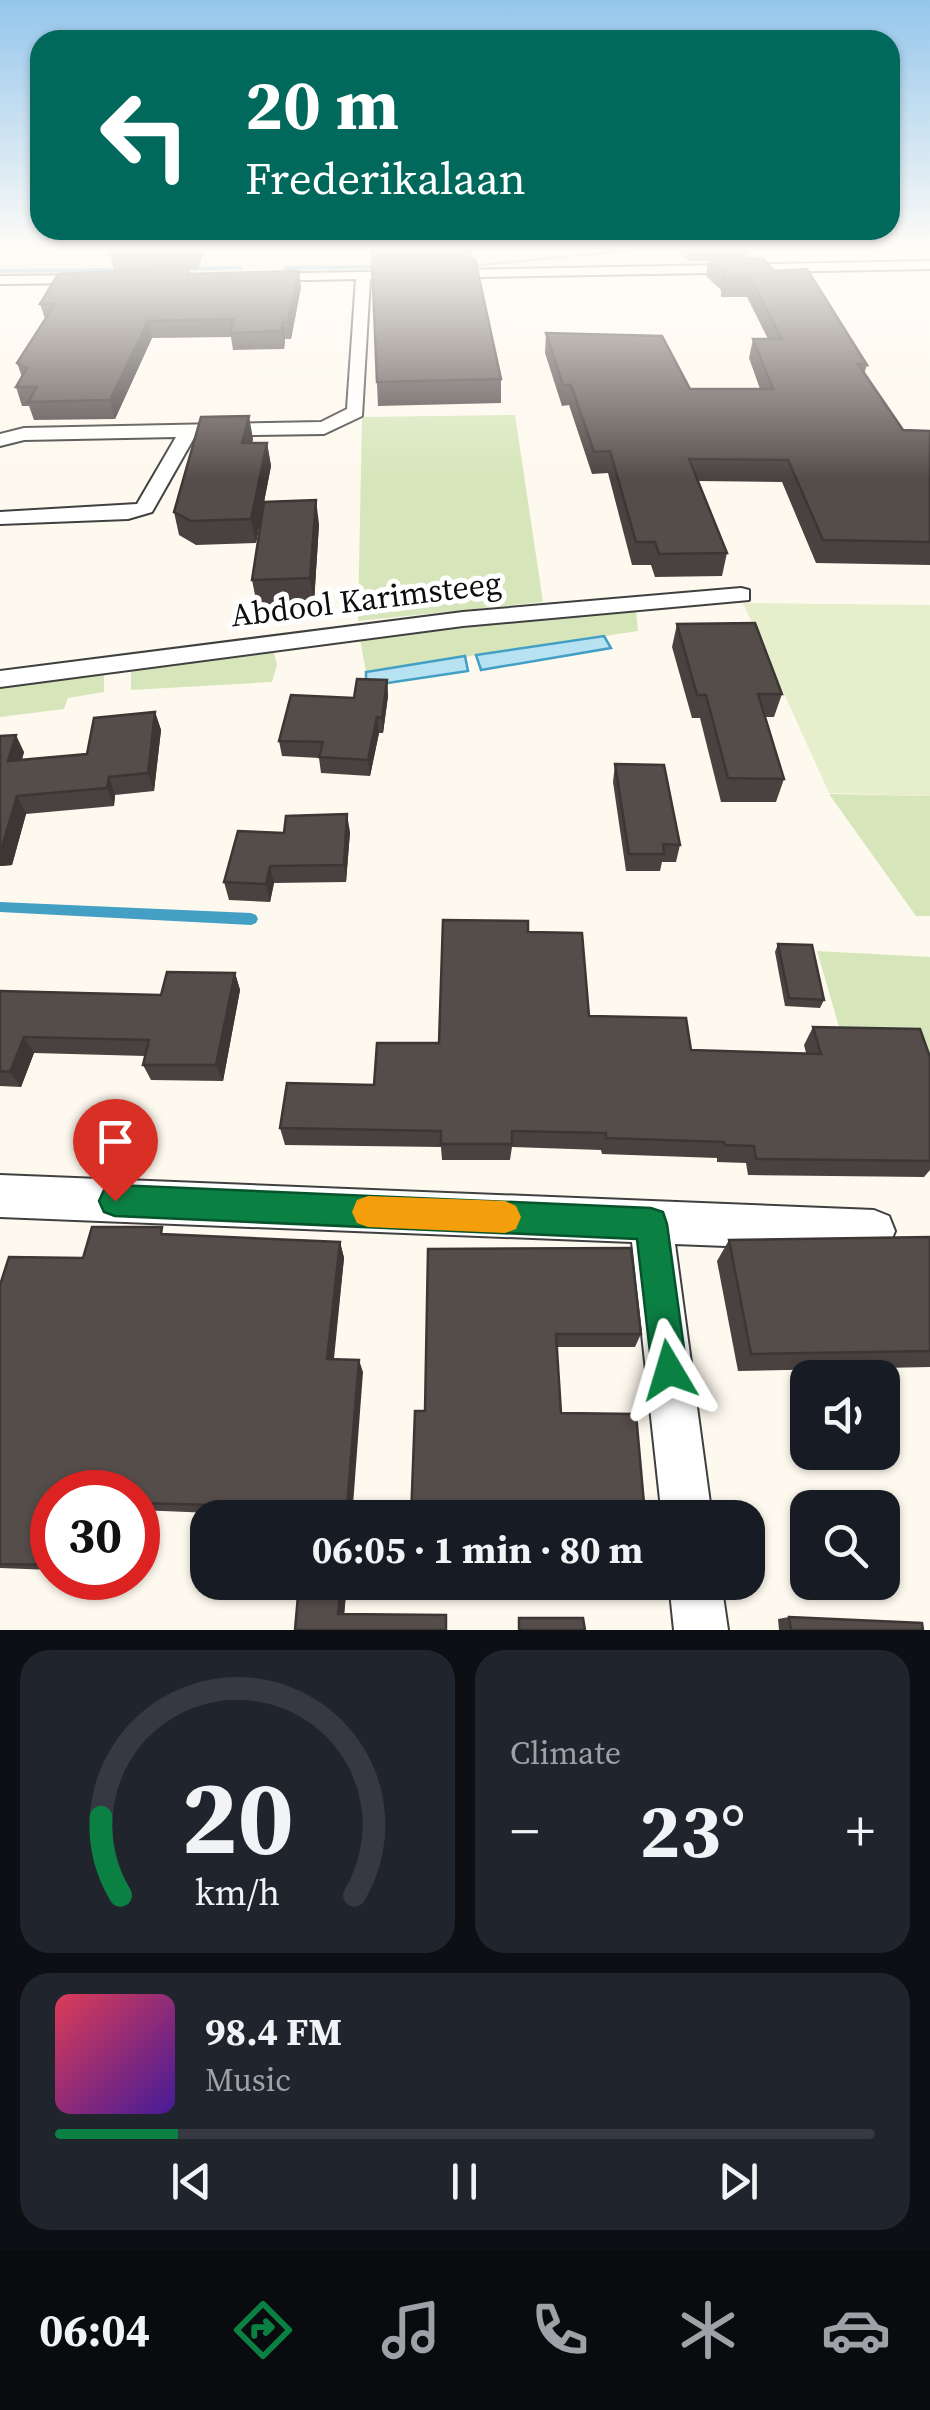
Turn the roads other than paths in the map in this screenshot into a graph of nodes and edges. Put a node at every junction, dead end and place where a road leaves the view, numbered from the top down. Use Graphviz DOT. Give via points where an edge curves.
graph roads {
  1 [pos="360,327"];
  2 [pos="187,433"];
  3 [pos="0,440"];
  4 [pos="0,518"];
  5 [pos="741,594"];
  6 [pos="0,678"];
  7 [pos="0,1196"];
  8 [pos="651,1224"];
  9 [pos="874,1231"];
  10 [pos="685,1500"];
  11 [pos="697,1600"];
  12 [pos="701,1630"];
  1 -- 2 [label="street" via="356,412 324,428"];
  2 -- 3 [label="street" via="24,434"];
  2 -- 4 [label="street" via="145,508"];
  5 -- 6 [label="street, Abdool Karimsteeg" via="378,628"];
  7 -- 8 [label="street"];
  8 -- 9 [label="street"];
  8 -- 10 [label="street"];
  11 -- 12 [label="street"];
}
